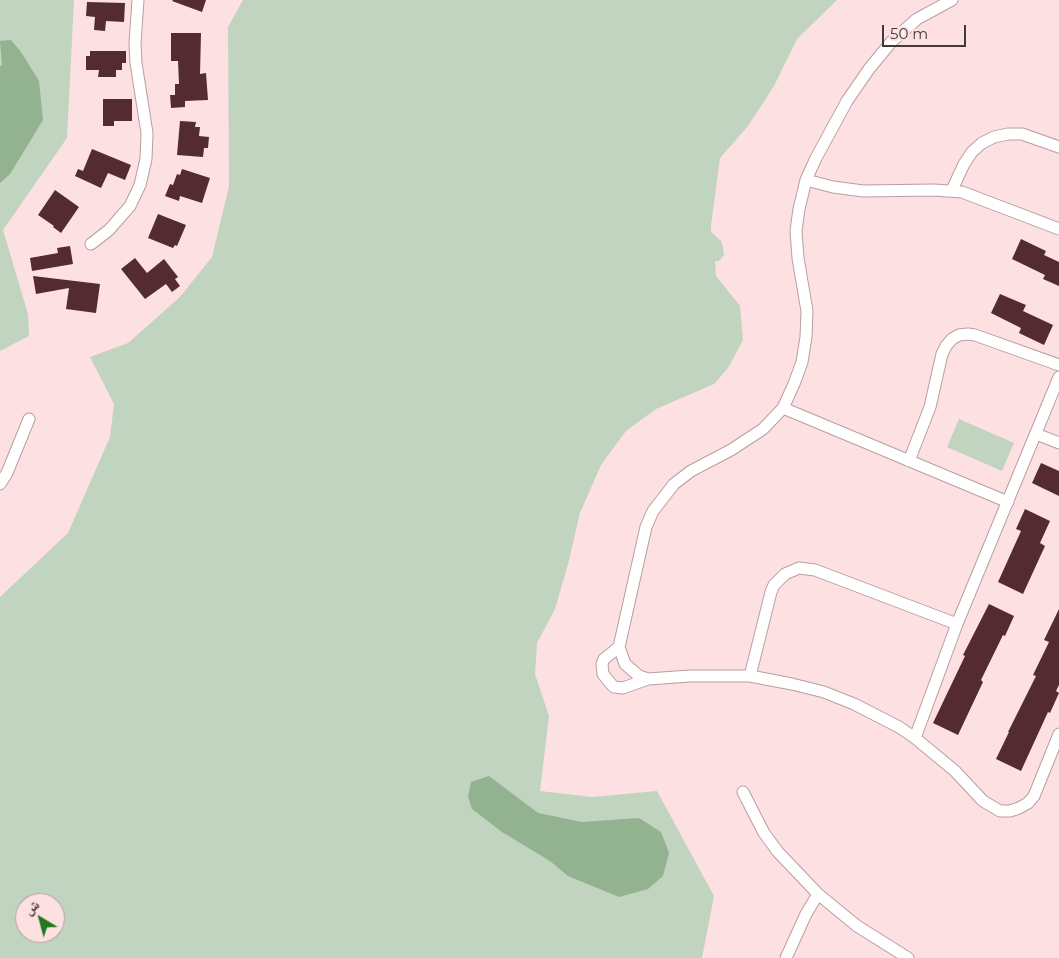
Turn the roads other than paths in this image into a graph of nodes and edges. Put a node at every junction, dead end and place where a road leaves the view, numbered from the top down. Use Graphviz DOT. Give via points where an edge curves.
graph roads {
  1 [pos="138,0"];
  2 [pos="952,0"];
  3 [pos="1059,147"];
  4 [pos="806,180"];
  5 [pos="952,190"];
  6 [pos="1059,229"];
  7 [pos="91,244"];
  8 [pos="1059,366"];
  9 [pos="1059,377"];
  10 [pos="784,408"];
  11 [pos="29,419"];
  12 [pos="1036,434"];
  13 [pos="1059,443"];
  14 [pos="909,462"];
  15 [pos="0,484"];
  16 [pos="1008,502"];
  17 [pos="958,624"];
  18 [pos="619,647"];
  19 [pos="750,676"];
  20 [pos="648,679"];
  21 [pos="1059,734"];
  22 [pos="915,738"];
  23 [pos="743,792"];
  24 [pos="818,894"];
  25 [pos="786,958"];
  26 [pos="908,958"];
  1 -- 7 [label="street" via="135,43 147,133 145,166 130,206"];
  2 -- 4 [label="street" via="917,19 892,41 847,101"];
  3 -- 5 [label="street" via="1022,134 994,137 972,152"];
  4 -- 5 [label="street" via="863,191"];
  4 -- 10 [label="street" via="796,230 807,311 806,336 802,362"];
  5 -- 6 [label="street"];
  8 -- 14 [label="street" via="975,335 959,335 952,339 942,354 930,407"];
  9 -- 12 [label="street"];
  10 -- 14 [label="street"];
  10 -- 18 [label="street" via="763,429 691,471 664,495 646,528"];
  11 -- 15 [label="street"];
  12 -- 13 [label="street"];
  12 -- 16 [label="street"];
  14 -- 16 [label="street"];
  16 -- 17 [label="street"];
  17 -- 19 [label="street" via="815,570 800,568 785,574 770,592"];
  17 -- 22 [label="street"];
  18 -- 20 [label="street" via="625,664"];
  18 -- 20 [label="street" via="602,664 603,674 611,684 623,688"];
  19 -- 20 [label="street"];
  19 -- 22 [label="street" via="824,692 878,716"];
  21 -- 22 [label="street" via="1034,796 1020,808 1010,811 1000,811 983,801 955,771"];
  23 -- 24 [label="street" via="764,833"];
  24 -- 25 [label="street"];
  24 -- 26 [label="street" via="857,926"];
}
